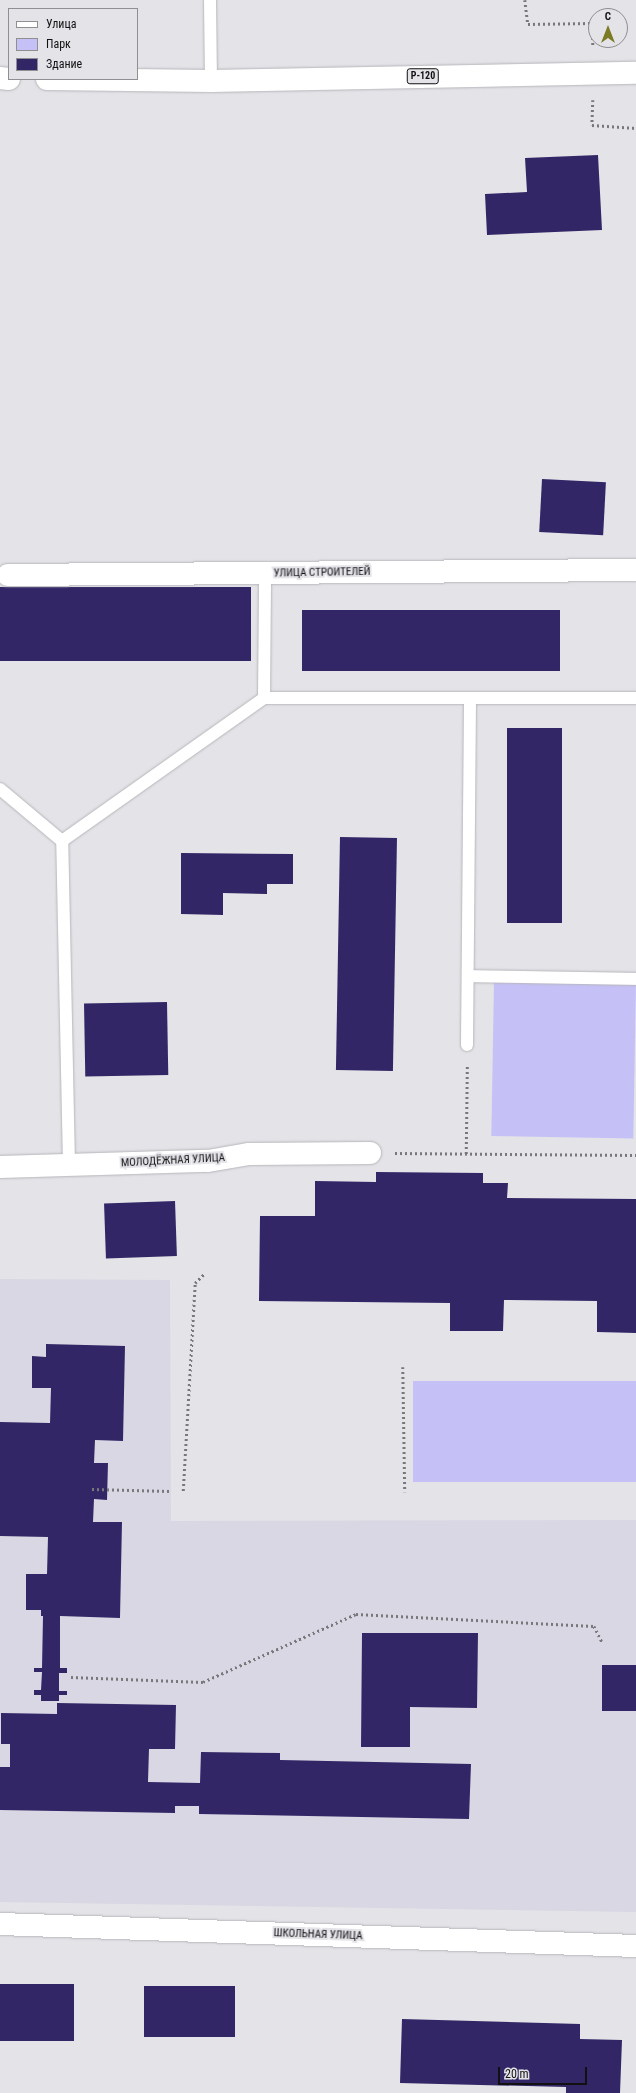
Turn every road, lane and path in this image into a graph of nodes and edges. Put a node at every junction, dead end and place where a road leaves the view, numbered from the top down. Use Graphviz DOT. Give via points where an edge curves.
graph roads {
  1 [pos="210,0"];
  2 [pos="636,73"];
  3 [pos="129,80"];
  4 [pos="211,81"];
  5 [pos="636,570"];
  6 [pos="264,574"];
  7 [pos="8,575"];
  8 [pos="264,698"];
  9 [pos="470,698"];
  10 [pos="636,698"];
  11 [pos="0,790"];
  12 [pos="62,841"];
  13 [pos="468,976"];
  14 [pos="636,979"];
  15 [pos="467,1045"];
  16 [pos="370,1153"];
  17 [pos="466,1154"];
  18 [pos="636,1155"];
  19 [pos="69,1165"];
  20 [pos="0,1167"];
  21 [pos="204,1274"];
  22 [pos="403,1367"];
  23 [pos="92,1489"];
  24 [pos="170,1491"];
  25 [pos="183,1491"];
  26 [pos="404,1492"];
  27 [pos="602,1642"];
  28 [pos="72,1677"];
  29 [pos="0,1924"];
  30 [pos="636,1946"];
  1 -- 4 [label="lane"];
  2 -- 4 [label="street, Р-120"];
  3 -- 4 [label="street, Р-120"];
  5 -- 6 [label="street, УЛИЦА СТРОИТЕЛЕЙ"];
  6 -- 7 [label="street, УЛИЦА СТРОИТЕЛЕЙ"];
  6 -- 8 [label="lane"];
  8 -- 9 [label="lane"];
  8 -- 12 [label="lane"];
  9 -- 10 [label="lane"];
  9 -- 13 [label="lane"];
  11 -- 12 [label="lane"];
  12 -- 19 [label="lane"];
  13 -- 14 [label="lane"];
  13 -- 15 [label="lane"];
  15 -- 17 [label="path"];
  16 -- 17 [label="path"];
  16 -- 19 [label="street, МОЛОДЁЖНАЯ УЛИЦА" via="249,1154 208,1161"];
  17 -- 18 [label="path"];
  19 -- 20 [label="street, МОЛОДЁЖНАЯ УЛИЦА"];
  21 -- 25 [label="path" via="195,1283"];
  22 -- 26 [label="path"];
  23 -- 24 [label="path"];
  27 -- 28 [label="path" via="594,1626 356,1614 203,1682"];
  29 -- 30 [label="street, ШКОЛЬНАЯ УЛИЦА"];
}
